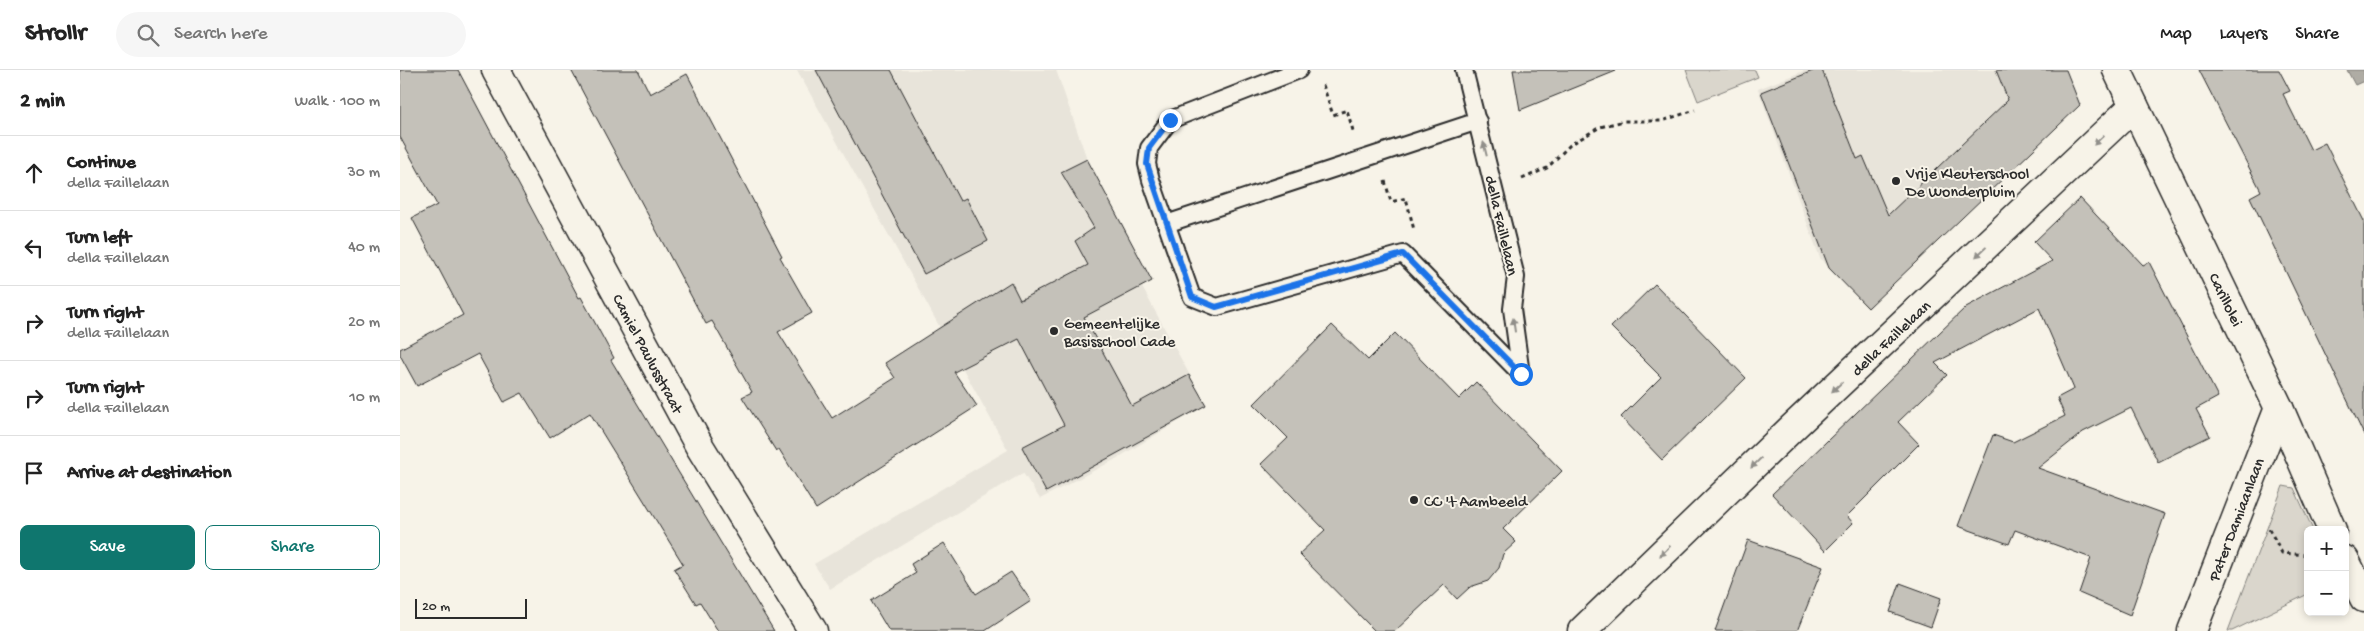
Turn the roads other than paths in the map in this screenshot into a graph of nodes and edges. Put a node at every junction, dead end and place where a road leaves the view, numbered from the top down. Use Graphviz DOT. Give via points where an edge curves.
graph roads {
  1 [pos="496,70"];
  2 [pos="1299,70"];
  3 [pos="1464,70"];
  4 [pos="2117,70"];
  5 [pos="2134,106"];
  6 [pos="1478,121"];
  7 [pos="1166,224"];
  8 [pos="2279,408"];
  9 [pos="2330,526"];
  10 [pos="2349,568"];
  11 [pos="2364,598"];
  12 [pos="813,631"];
  13 [pos="1582,631"];
  14 [pos="2192,631"];
  1 -- 12 [label="street, Camiel Paulusstraat" via="700,447"];
  2 -- 7 [label="lane, della Faillelaan" via="1170,120 1149,148 1147,164"];
  3 -- 6 [label="lane"];
  4 -- 5 [label="street, Carillolei"];
  5 -- 8 [label="street, Carillolei"];
  5 -- 13 [label="street, della Faillelaan, one-way"];
  6 -- 7 [label="lane"];
  7 -- 6 [label="lane, della Faillelaan, one-way" via="1192,297 1216,307 1403,254 1521,374 1512,309 1516,277"];
  8 -- 9 [label="street, Carillolei"];
  8 -- 14 [label="street, Pater Damiaanlaan"];
  10 -- 11 [label="street"];
}
